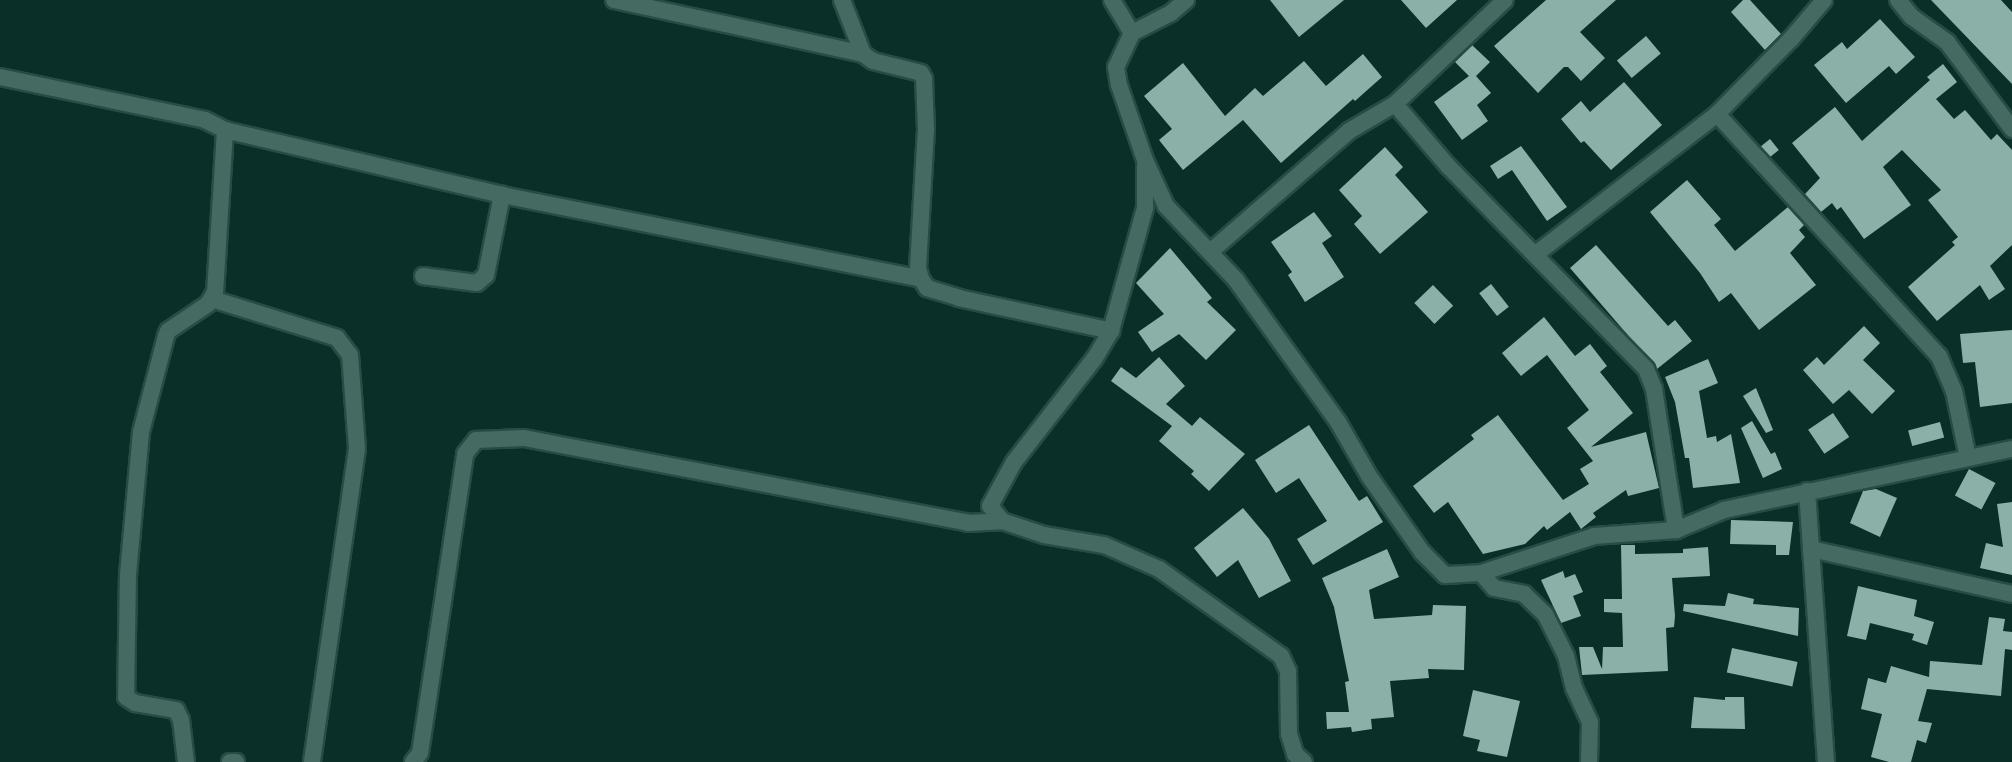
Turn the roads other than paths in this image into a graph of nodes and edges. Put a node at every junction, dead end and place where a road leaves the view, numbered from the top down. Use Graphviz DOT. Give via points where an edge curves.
graph roads {
  1 [pos="614,0"];
  2 [pos="842,0"];
  3 [pos="1112,0"];
  4 [pos="1186,0"];
  5 [pos="1505,0"];
  6 [pos="1824,0"];
  7 [pos="1898,0"];
  8 [pos="1132,33"];
  9 [pos="863,54"];
  10 [pos="0,77"];
  11 [pos="1395,104"];
  12 [pos="1717,114"];
  13 [pos="2012,129"];
  14 [pos="225,130"];
  15 [pos="1144,160"];
  16 [pos="502,195"];
  17 [pos="1210,251"];
  18 [pos="1536,254"];
  19 [pos="423,276"];
  20 [pos="920,279"];
  21 [pos="212,299"];
  22 [pos="1111,331"];
  23 [pos="2012,449"];
  24 [pos="1968,458"];
  25 [pos="1807,491"];
  26 [pos="1002,521"];
  27 [pos="1676,530"];
  28 [pos="1811,549"];
  29 [pos="1481,573"];
  30 [pos="2012,594"];
  31 [pos="186,762"];
  32 [pos="230,762"];
  33 [pos="236,762"];
  34 [pos="313,762"];
  35 [pos="413,762"];
  36 [pos="1304,762"];
  37 [pos="1590,762"];
  38 [pos="1826,762"];
  1 -- 9 [label="street"];
  2 -- 9 [label="street"];
  3 -- 8 [label="street"];
  4 -- 8 [label="street"];
  5 -- 11 [label="street"];
  6 -- 12 [label="street"];
  7 -- 13 [label="street" via="1912,17 1947,42"];
  8 -- 15 [label="street" via="1116,67"];
  9 -- 20 [label="street" via="873,61 921,73 924,79 927,106"];
  10 -- 14 [label="street" via="205,120"];
  11 -- 17 [label="street" via="1349,131"];
  11 -- 18 [label="street" via="1448,166"];
  12 -- 18 [label="street"];
  12 -- 24 [label="street" via="1940,356 1954,391"];
  14 -- 16 [label="street"];
  14 -- 21 [label="street"];
  15 -- 17 [label="street" via="1166,206"];
  15 -- 22 [label="street" via="1145,208"];
  16 -- 19 [label="street" via="486,275 477,283"];
  16 -- 20 [label="street"];
  17 -- 29 [label="street" via="1300,368 1422,552 1445,575"];
  18 -- 27 [label="street" via="1651,377"];
  20 -- 22 [label="street" via="937,292"];
  21 -- 31 [label="street" via="166,336 141,432 128,574 126,697 135,703 176,710"];
  21 -- 34 [label="street" via="337,338 350,355 357,449"];
  22 -- 26 [label="street" via="1014,462 990,506"];
  23 -- 24 [label="street"];
  24 -- 25 [label="street"];
  25 -- 27 [label="street" via="1724,510"];
  25 -- 28 [label="street"];
  26 -- 35 [label="street" via="968,523 524,438 476,440 465,454 420,752"];
  26 -- 36 [label="street" via="1044,535 1104,545 1159,569 1281,656 1288,671 1289,734 1295,754"];
  27 -- 29 [label="street" via="1594,536"];
  28 -- 30 [label="street"];
  28 -- 38 [label="street"];
  29 -- 37 [label="street" via="1494,588 1524,594 1545,614 1590,722"];
  32 -- 33 [label="street"];
}
